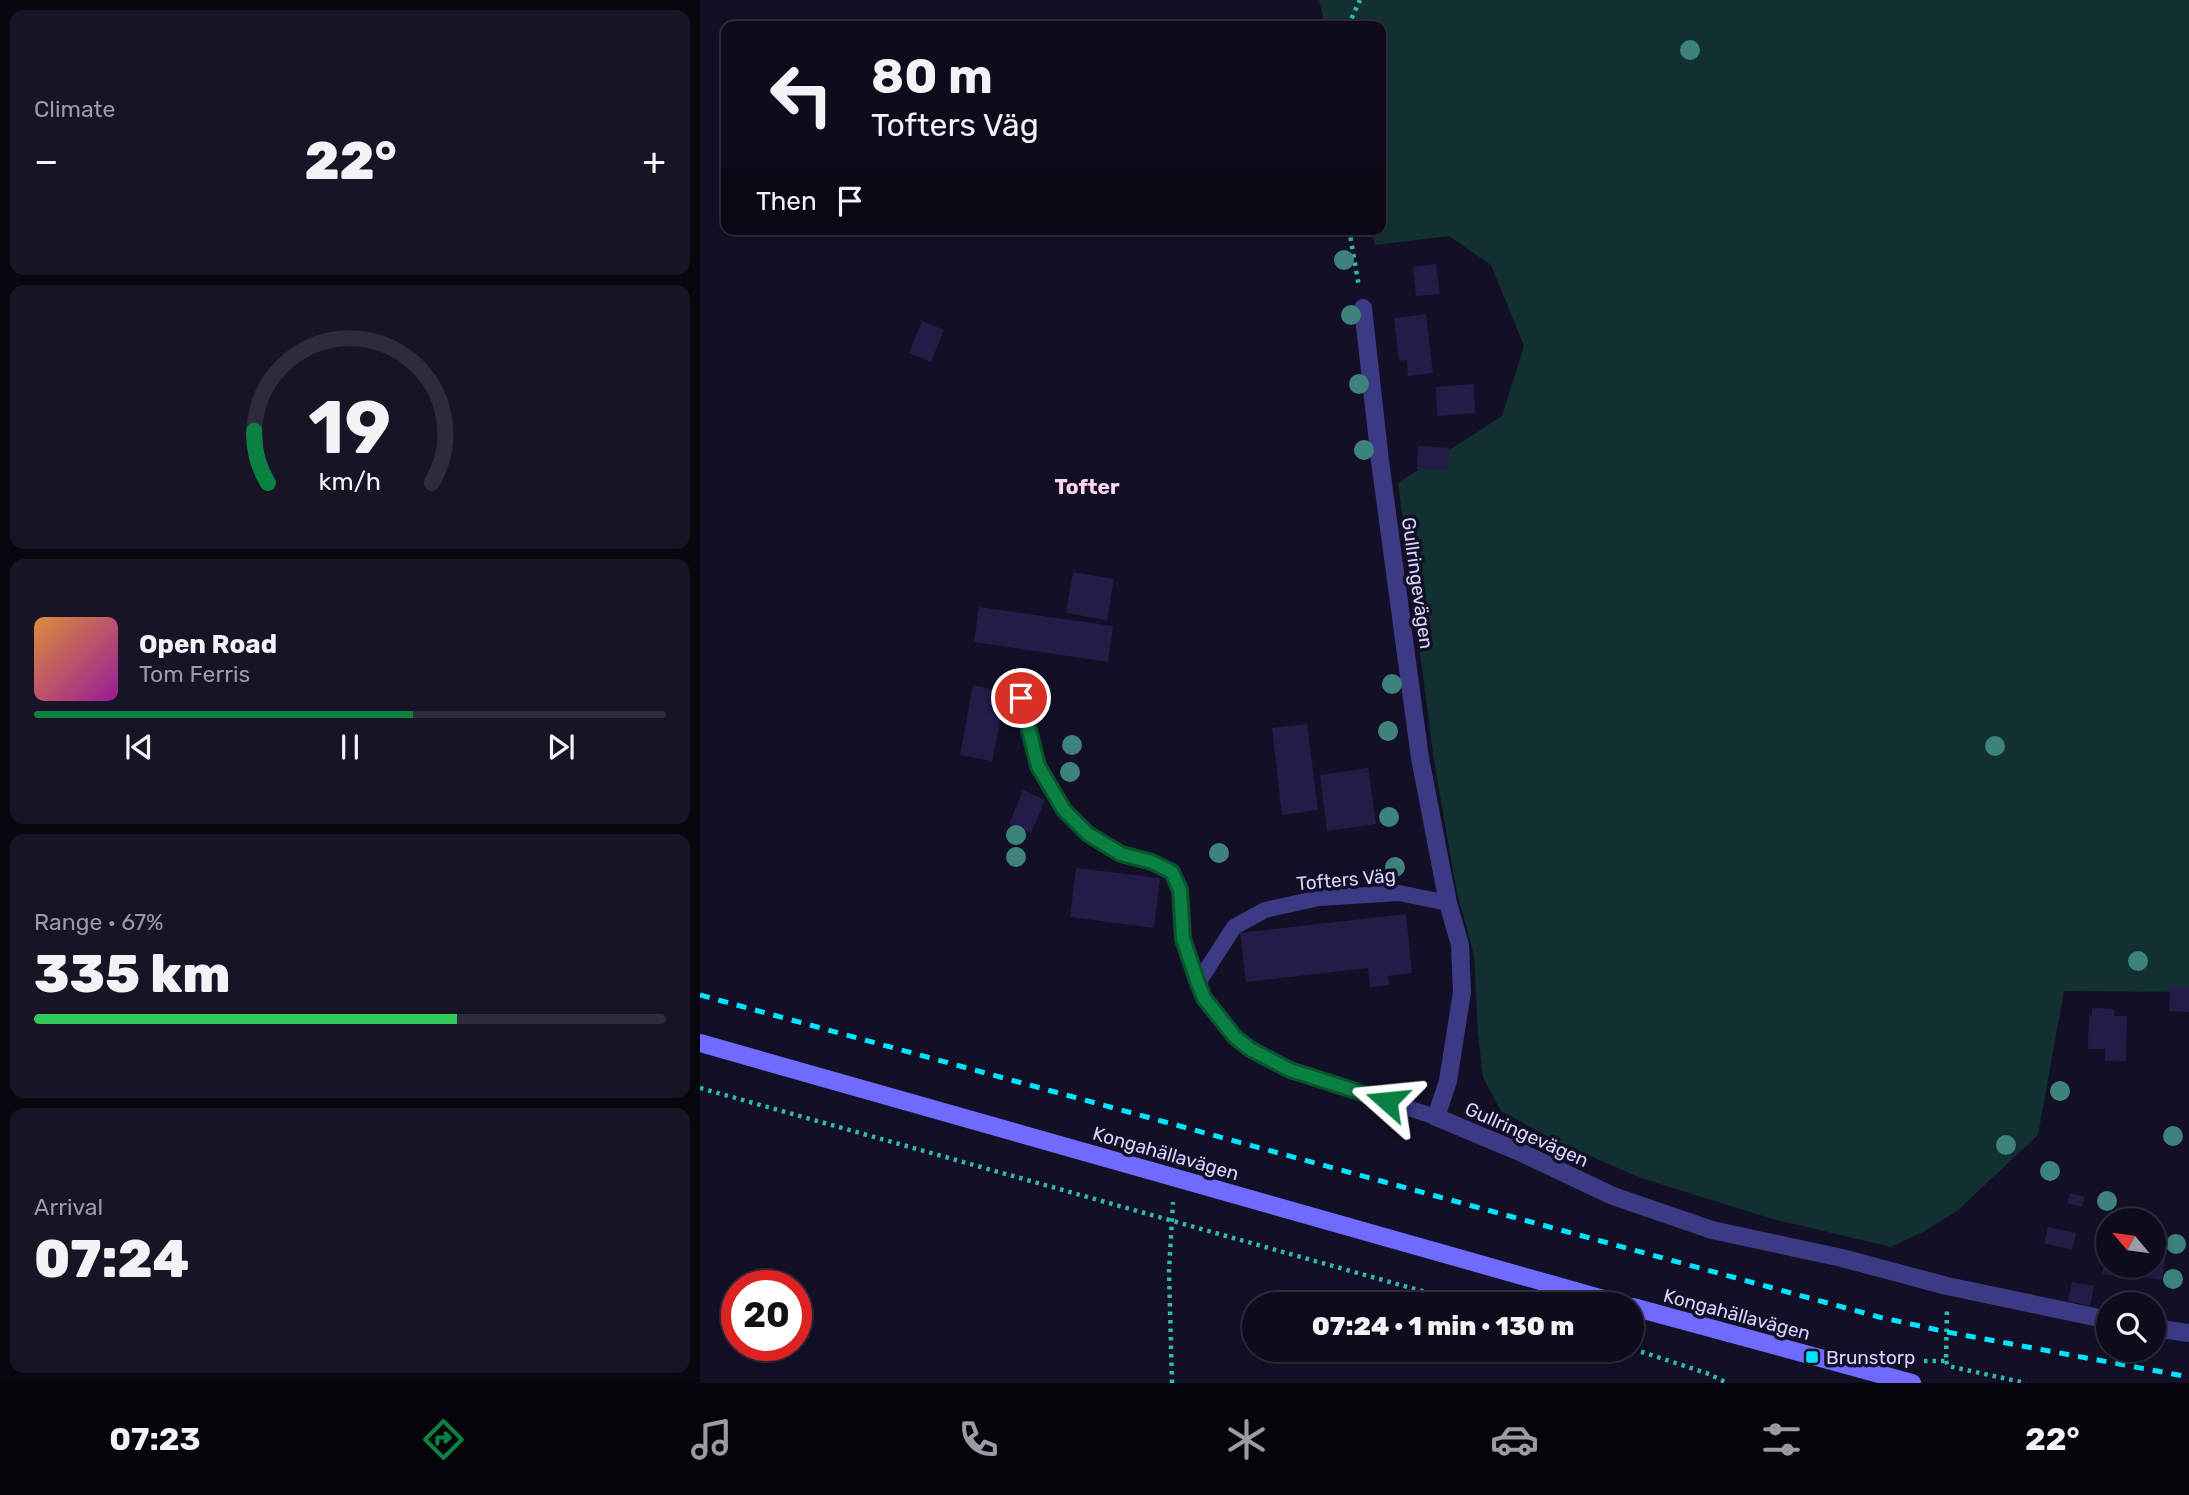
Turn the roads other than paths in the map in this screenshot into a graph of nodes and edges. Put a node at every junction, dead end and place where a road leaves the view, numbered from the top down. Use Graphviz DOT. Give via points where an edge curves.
graph roads {
  1 [pos="1363,308"];
  2 [pos="1021,698"];
  3 [pos="1448,903"];
  4 [pos="1198,983"];
  5 [pos="700,1043"];
  6 [pos="1436,1117"];
  7 [pos="1579,1292"];
  8 [pos="1644,1310"];
  9 [pos="2096,1317"];
  10 [pos="2166,1330"];
  11 [pos="2189,1333"];
  12 [pos="1912,1383"];
  1 -- 3 [label="street, Gullringevägen" via="1420,758"];
  2 -- 4 [label="lane" via="1038,766 1064,810 1088,834 1121,854 1172,872 1180,890 1183,939"];
  3 -- 4 [label="lane, Tofters Väg" via="1399,893 1319,898 1265,910 1234,928"];
  3 -- 6 [label="street, Gullringevägen" via="1460,945 1462,992 1448,1081"];
  4 -- 6 [label="lane" via="1204,998 1235,1037 1269,1060"];
  5 -- 7 [label="main road, Kongahällavägen"];
  6 -- 9 [label="street, Gullringevägen" via="1613,1196 1712,1230"];
  8 -- 12 [label="main road, Kongahällavägen"];
  10 -- 11 [label="street"];
}
